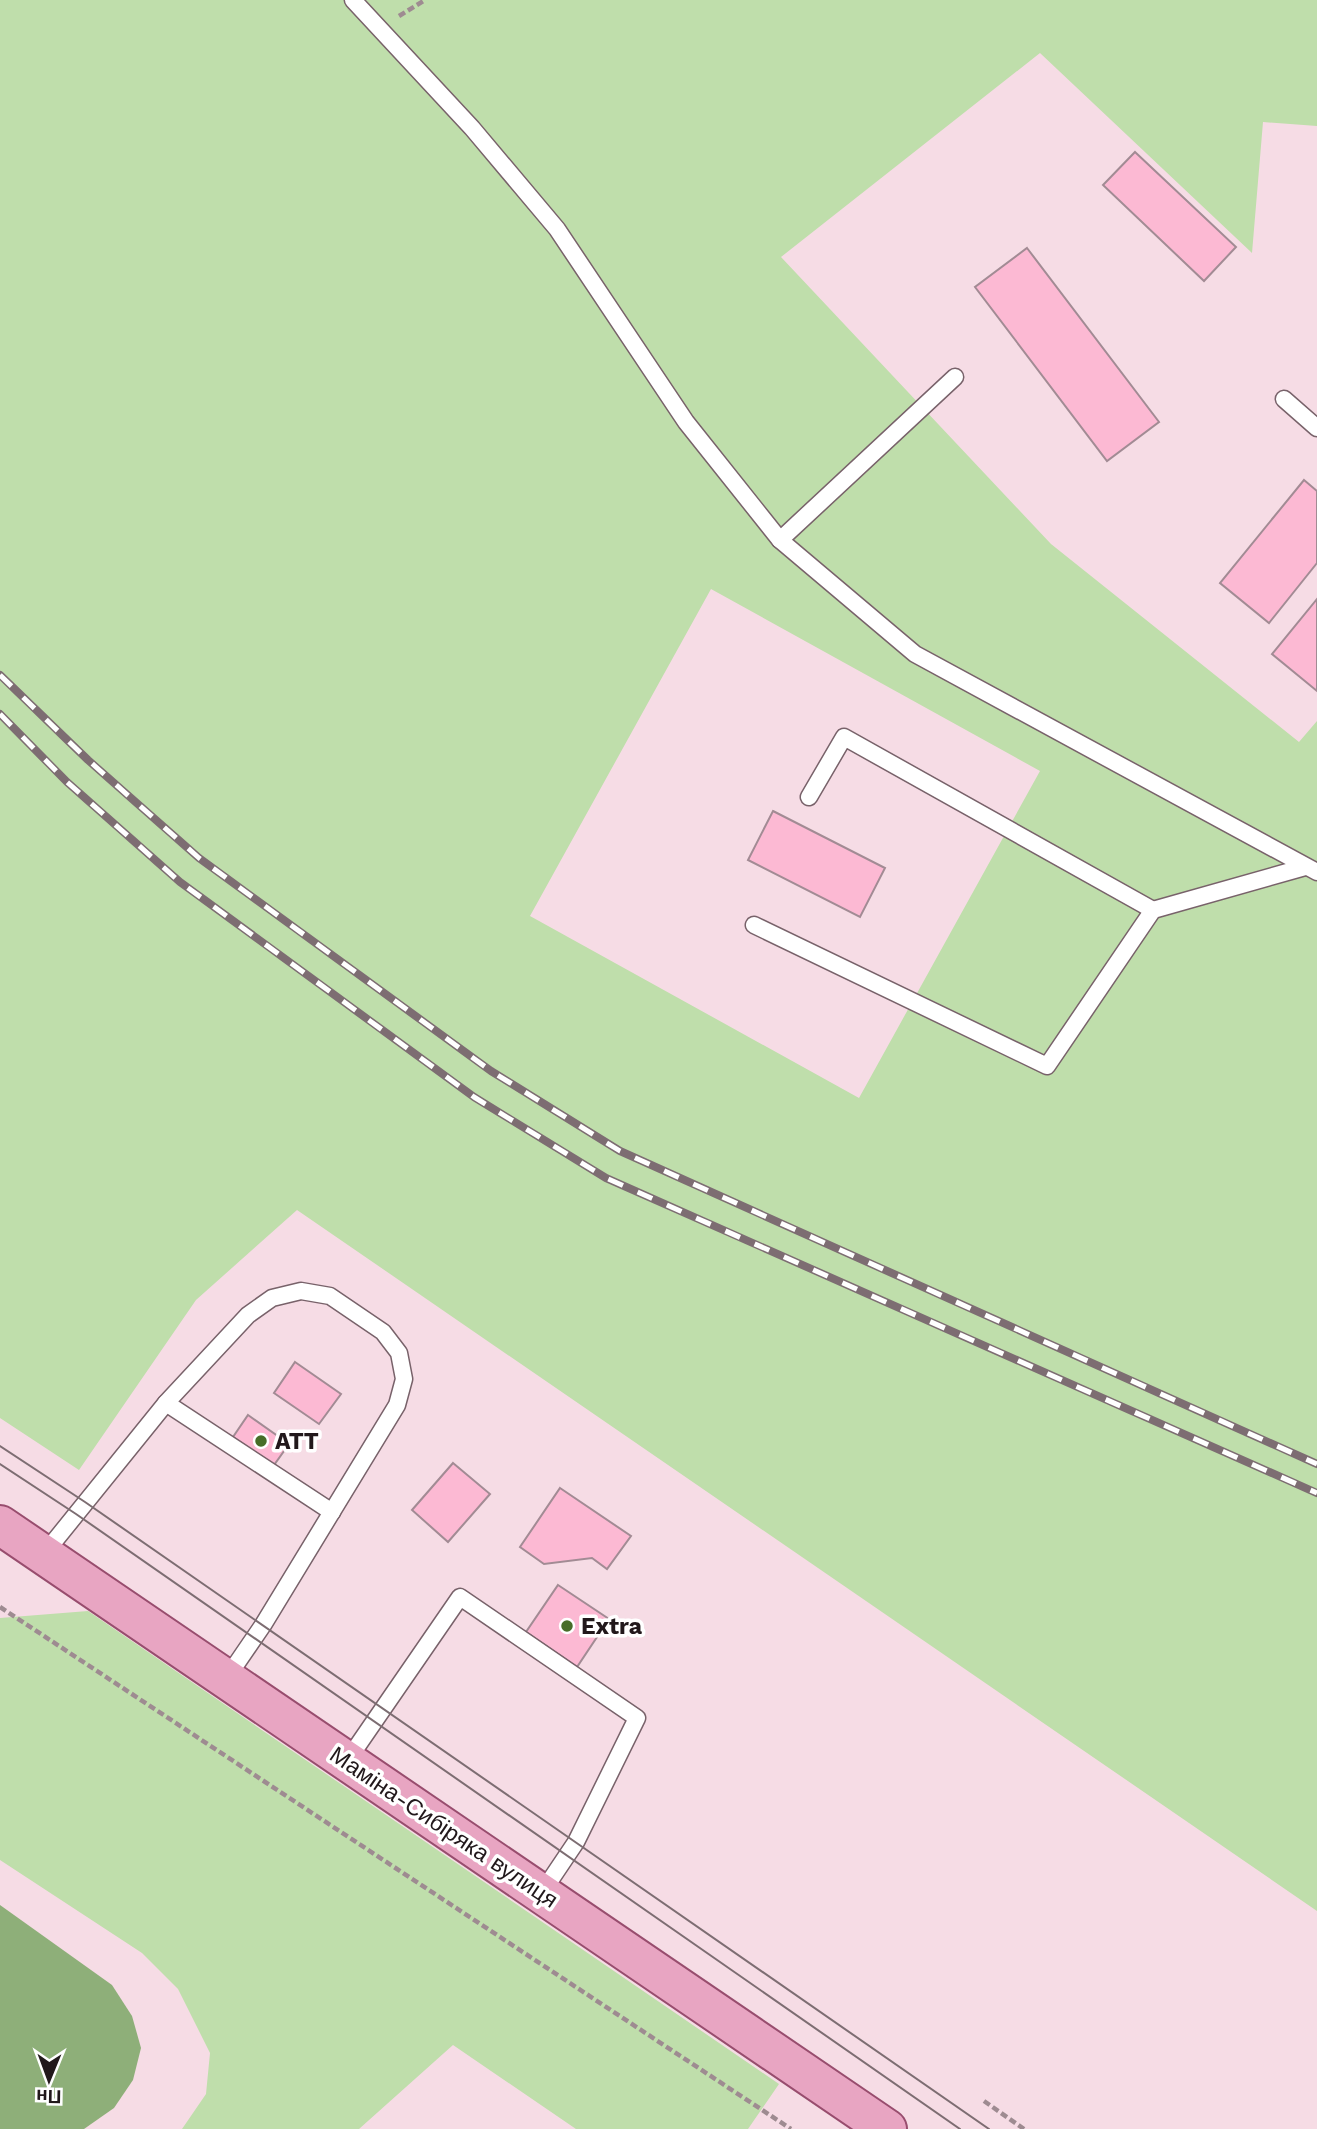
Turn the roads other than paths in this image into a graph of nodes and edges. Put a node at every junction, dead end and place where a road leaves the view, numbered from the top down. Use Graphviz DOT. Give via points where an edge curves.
graph roads {
  1 [pos="353,0"];
  2 [pos="955,377"];
  3 [pos="1284,399"];
  4 [pos="1317,428"];
  5 [pos="780,540"];
  6 [pos="808,797"];
  7 [pos="1311,870"];
  8 [pos="1153,910"];
  9 [pos="754,925"];
  10 [pos="166,1403"];
  11 [pos="332,1512"];
  12 [pos="0,1525"];
  13 [pos="44,1554"];
  14 [pos="226,1679"];
  15 [pos="347,1761"];
  16 [pos="541,1894"];
  17 [pos="887,2129"];
  1 -- 5 [label="lane" via="472,128 557,229 686,422"];
  2 -- 5 [label="lane"];
  3 -- 4 [label="lane"];
  5 -- 7 [label="lane" via="915,654"];
  6 -- 8 [label="lane" via="844,737"];
  7 -- 8 [label="lane"];
  8 -- 9 [label="lane" via="1047,1066"];
  10 -- 11 [label="lane"];
  10 -- 11 [label="lane" via="248,1315 272,1298 301,1291 330,1296 383,1332 399,1353 404,1380 397,1405"];
  10 -- 13 [label="lane"];
  11 -- 14 [label="lane"];
  12 -- 13 [label="main road, Маміна-Сибіряка вулиця"];
  13 -- 14 [label="main road, Маміна-Сибіряка вулиця"];
  14 -- 15 [label="main road, Маміна-Сибіряка вулиця"];
  15 -- 16 [label="main road, Маміна-Сибіряка вулиця"];
  15 -- 16 [label="lane" via="460,1597 637,1718 576,1842"];
  16 -- 17 [label="main road, Маміна-Сибіряка вулиця"];
}
